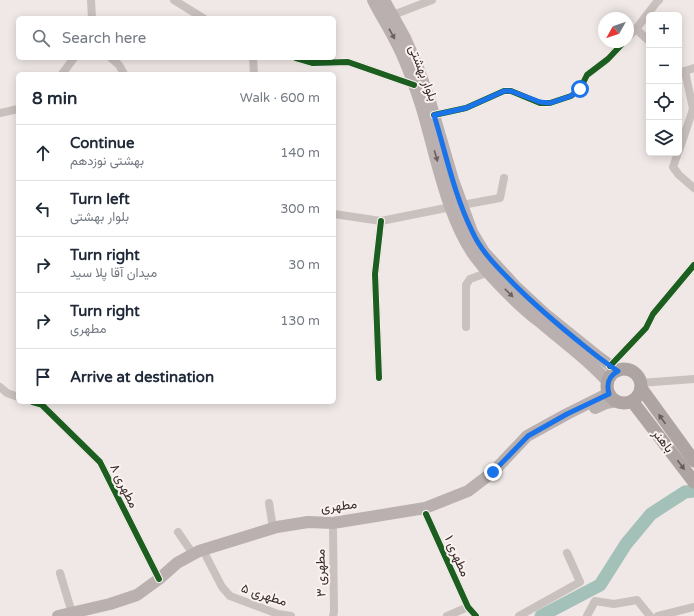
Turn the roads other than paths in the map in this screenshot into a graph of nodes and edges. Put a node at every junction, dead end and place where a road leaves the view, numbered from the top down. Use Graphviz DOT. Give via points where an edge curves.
graph roads {
  1 [pos="91,0"];
  2 [pos="174,0"];
  3 [pos="373,0"];
  4 [pos="384,0"];
  5 [pos="432,0"];
  6 [pos="659,0"];
  7 [pos="393,15"];
  8 [pos="92,16"];
  9 [pos="200,16"];
  10 [pos="636,29"];
  11 [pos="646,39"];
  12 [pos="618,48"];
  13 [pos="72,60"];
  14 [pos="113,60"];
  15 [pos="253,60"];
  16 [pos="303,60"];
  17 [pos="694,68"];
  18 [pos="64,72"];
  19 [pos="123,72"];
  20 [pos="254,72"];
  21 [pos="682,72"];
  22 [pos="414,85"];
  23 [pos="16,109"];
  24 [pos="0,113"];
  25 [pos="434,115"];
  26 [pos="682,143"];
  27 [pos="677,156"];
  28 [pos="504,178"];
  29 [pos="694,188"];
  30 [pos="456,206"];
  31 [pos="336,214"];
  32 [pos="382,221"];
  33 [pos="694,265"];
  34 [pos="489,272"];
  35 [pos="466,327"];
  36 [pos="614,368"];
  37 [pos="378,378"];
  38 [pos="694,379"];
  39 [pos="640,385"];
  40 [pos="0,387"];
  41 [pos="611,392"];
  42 [pos="16,396"];
  43 [pos="632,401"];
  44 [pos="37,404"];
  45 [pos="694,461"];
  46 [pos="694,482"];
  47 [pos="269,503"];
  48 [pos="426,514"];
  49 [pos="273,528"];
  50 [pos="333,530"];
  51 [pos="178,532"];
  52 [pos="568,553"];
  53 [pos="193,554"];
  54 [pos="206,556"];
  55 [pos="60,573"];
  56 [pos="159,579"];
  57 [pos="468,607"];
  58 [pos="694,607"];
  59 [pos="72,613"];
  60 [pos="58,616"];
  61 [pos="87,616"];
  62 [pos="291,616"];
  63 [pos="333,616"];
  64 [pos="447,616"];
  65 [pos="476,616"];
  66 [pos="519,616"];
  67 [pos="587,616"];
  68 [pos="650,616"];
  69 [pos="658,616"];
  1 -- 8 [label="street"];
  2 -- 9 [label="street"];
  3 -- 22 [label="main road, بلوار بهشتی, one-way" via="396,43"];
  4 -- 7 [label="main road, بلوار بهشتی"];
  5 -- 7 [label="street"];
  6 -- 10 [label="street"];
  7 -- 25 [label="main road, بلوار بهشتی" via="417,64"];
  10 -- 11 [label="street"];
  12 -- 25 [label="street" via="587,75 580,89 571,96 550,103 504,91 466,108"];
  13 -- 18 [label="street"];
  14 -- 19 [label="street"];
  15 -- 20 [label="street"];
  16 -- 22 [label="street" via="313,63 348,62"];
  17 -- 21 [label="street"];
  21 -- 26 [label="street" via="693,109"];
  22 -- 30 [label="main road, بلوار بهشتی, one-way"];
  23 -- 24 [label="street"];
  25 -- 30 [label="main road, بلوار بهشتی" via="453,180"];
  27 -- 29 [label="street" via="673,167"];
  28 -- 30 [label="street" via="500,198"];
  30 -- 32 [label="street"];
  30 -- 34 [label="main road, بلوار بهشتی" via="463,236"];
  30 -- 36 [label="main road, بلوار بهشتی" via="484,252 500,269 545,314"];
  31 -- 32 [label="street"];
  32 -- 37 [label="street" via="375,274"];
  33 -- 36 [label="street" via="653,314 646,328"];
  34 -- 35 [label="street" via="470,279 466,285"];
  34 -- 41 [label="main road, بلوار بهشتی, one-way" via="538,321 589,363"];
  36 -- 39 [label="main road" via="634,373"];
  36 -- 41 [label="main road"];
  38 -- 39 [label="street"];
  39 -- 43 [label="main road" via="639,393"];
  45 -- 39 [label="main road, باهنر, one-way"];
  40 -- 42 [label="street"];
  41 -- 43 [label="main road" via="627,403"];
  41 -- 48 [label="main road, مطهری" via="606,403 532,442 497,477 472,497"];
  41 -- 49 [label="main road, مطهری" via="528,436 493,472 468,491 424,508 332,523 308,522"];
  43 -- 46 [label="main road, باهنر, one-way"];
  44 -- 56 [label="street, مطهری ۸" via="100,462"];
  47 -- 49 [label="street"];
  48 -- 50 [label="main road, مطهری"];
  48 -- 57 [label="street, مطهری ۱"];
  49 -- 53 [label="main road, مطهری"];
  50 -- 54 [label="main road, مطهری" via="309,529 279,533"];
  50 -- 63 [label="street, مطهری ۳"];
  51 -- 53 [label="street"];
  52 -- 66 [label="street" via="580,582"];
  53 -- 56 [label="main road, مطهری" via="177,563"];
  54 -- 61 [label="main road, مطهری" via="180,569 140,601"];
  54 -- 62 [label="street, مطهری ۵" via="222,587 230,596 278,614"];
  55 -- 59 [label="street"];
  56 -- 59 [label="main road, مطهری" via="137,595"];
  57 -- 64 [label="street"];
  57 -- 65 [label="street, مطهری ۱"];
  58 -- 69 [label="street"];
  59 -- 60 [label="main road, مطهری"];
  67 -- 68 [label="street" via="595,601 614,604 637,600"];
}
